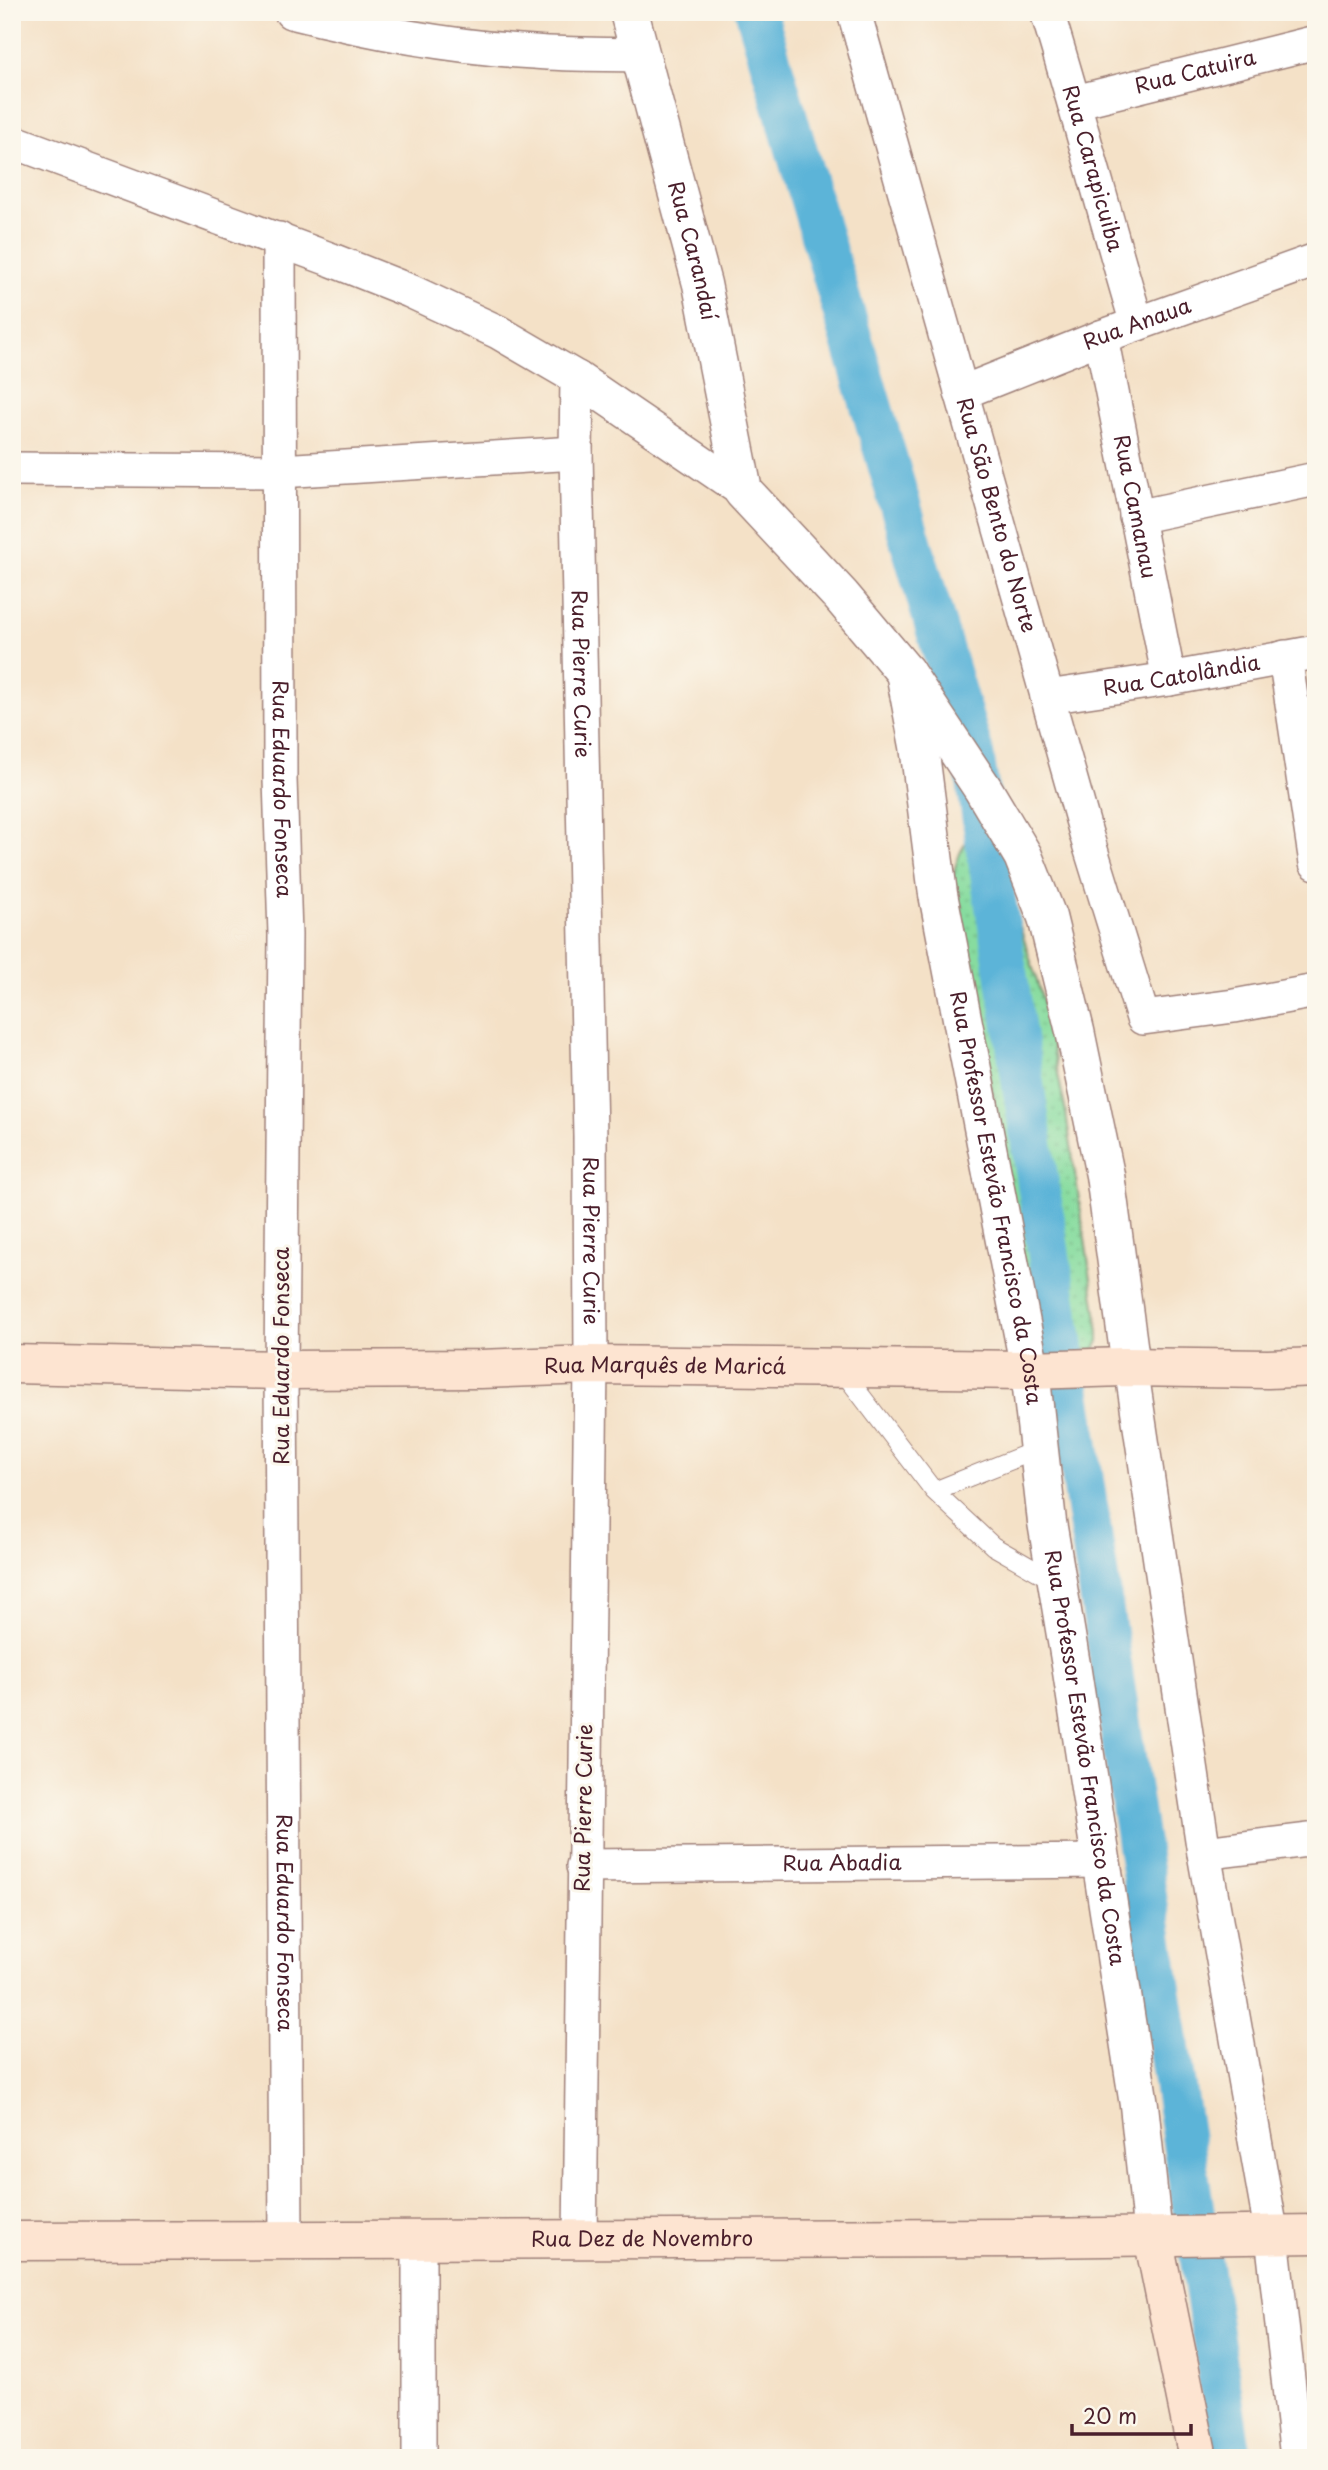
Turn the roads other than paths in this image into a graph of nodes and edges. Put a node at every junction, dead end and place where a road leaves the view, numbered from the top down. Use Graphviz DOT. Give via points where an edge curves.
graph roads {
  1 [pos="290,12"];
  2 [pos="629,12"];
  3 [pos="855,12"];
  4 [pos="1047,12"];
  5 [pos="1316,42"];
  6 [pos="642,55"];
  7 [pos="1075,102"];
  8 [pos="12,141"];
  9 [pos="279,239"];
  10 [pos="1316,260"];
  11 [pos="1137,324"];
  12 [pos="1101,337"];
  13 [pos="577,378"];
  14 [pos="961,393"];
  15 [pos="576,453"];
  16 [pos="12,469"];
  17 [pos="280,471"];
  18 [pos="1316,479"];
  19 [pos="743,491"];
  20 [pos="1136,517"];
  21 [pos="1300,654"];
  22 [pos="1169,679"];
  23 [pos="1047,698"];
  24 [pos="938,739"];
  25 [pos="1316,863"];
  26 [pos="1316,991"];
  27 [pos="12,1364"];
  28 [pos="591,1365"];
  29 [pos="1127,1367"];
  30 [pos="1316,1367"];
  31 [pos="840,1368"];
  32 [pos="281,1370"];
  33 [pos="1033,1370"];
  34 [pos="1039,1449"];
  35 [pos="933,1491"];
  36 [pos="1057,1582"];
  37 [pos="1316,1839"];
  38 [pos="1204,1853"];
  39 [pos="1101,1861"];
  40 [pos="583,1866"];
  41 [pos="1316,2234"];
  42 [pos="1264,2236"];
  43 [pos="1165,2237"];
  44 [pos="580,2239"];
  45 [pos="286,2240"];
  46 [pos="419,2240"];
  47 [pos="12,2241"];
  48 [pos="419,2458"];
  49 [pos="1198,2458"];
  50 [pos="1297,2458"];
  1 -- 6 [label="street" via="449,44"];
  2 -- 6 [label="street, Rua Carandaí"];
  3 -- 14 [label="street, Rua São Bento do Norte"];
  4 -- 7 [label="street, Rua Carapicuiba"];
  5 -- 7 [label="street, Rua Catuira"];
  6 -- 19 [label="street, Rua Carandaí" via="702,284"];
  7 -- 11 [label="street, Rua Carapicuiba"];
  8 -- 9 [label="street"];
  9 -- 13 [label="street" via="498,332"];
  9 -- 17 [label="street, Rua Eduardo Fonseca"];
  10 -- 11 [label="street, Rua Anaua"];
  11 -- 12 [label="street, Rua Anaua"];
  12 -- 14 [label="street, Rua Anaua"];
  12 -- 20 [label="street, Rua Camanau"];
  13 -- 15 [label="street, Rua Pierre Curie"];
  13 -- 19 [label="street"];
  14 -- 23 [label="street, Rua São Bento do Norte"];
  15 -- 17 [label="street"];
  15 -- 28 [label="street, Rua Pierre Curie"];
  16 -- 17 [label="street"];
  17 -- 32 [label="street, Rua Eduardo Fonseca" via="285,935"];
  18 -- 20 [label="street"];
  19 -- 24 [label="street, Rua Professor Estevão Francisco da Costa" via="898,664"];
  20 -- 22 [label="street, Rua Camanau"];
  21 -- 22 [label="street, Rua Catolândia"];
  21 -- 25 [label="street"];
  22 -- 23 [label="street, Rua Catolândia"];
  23 -- 26 [label="street, Rua São Bento do Norte" via="1143,1018"];
  24 -- 29 [label="street, Rua Professor Estevão Francisco da Costa" via="983,789 1023,856 1046,917 1105,1175"];
  24 -- 33 [label="street, Rua Professor Estevão Francisco da Costa" via="938,894"];
  27 -- 32 [label="main road, Rua Marquês de Maricá"];
  28 -- 31 [label="main road, Rua Marquês de Maricá"];
  28 -- 32 [label="main road, Rua Marquês de Maricá"];
  28 -- 40 [label="street, Rua Pierre Curie"];
  29 -- 30 [label="main road, Rua Marquês de Maricá"];
  29 -- 33 [label="main road, Rua Marquês de Maricá"];
  29 -- 38 [label="street"];
  31 -- 33 [label="main road, Rua Marquês de Maricá"];
  31 -- 35 [label="lane"];
  32 -- 45 [label="street, Rua Eduardo Fonseca"];
  33 -- 34 [label="street, Rua Professor Estevão Francisco da Costa"];
  34 -- 35 [label="lane"];
  34 -- 36 [label="street, Rua Professor Estevão Francisco da Costa"];
  35 -- 36 [label="lane" via="993,1546"];
  36 -- 39 [label="street, Rua Professor Estevão Francisco da Costa"];
  37 -- 38 [label="street"];
  38 -- 42 [label="street"];
  39 -- 40 [label="street, Rua Abadia"];
  39 -- 43 [label="street, Rua Professor Estevão Francisco da Costa"];
  40 -- 44 [label="street, Rua Pierre Curie"];
  41 -- 42 [label="main road, Rua Dez de Novembro"];
  42 -- 43 [label="main road, Rua Dez de Novembro"];
  42 -- 50 [label="street"];
  43 -- 44 [label="main road, Rua Dez de Novembro"];
  43 -- 49 [label="main road, Rua Professor Estevão Francisco da Costa"];
  44 -- 46 [label="main road, Rua Dez de Novembro"];
  45 -- 46 [label="main road, Rua Dez de Novembro"];
  45 -- 47 [label="main road, Rua Dez de Novembro"];
  46 -- 48 [label="street"];
}
